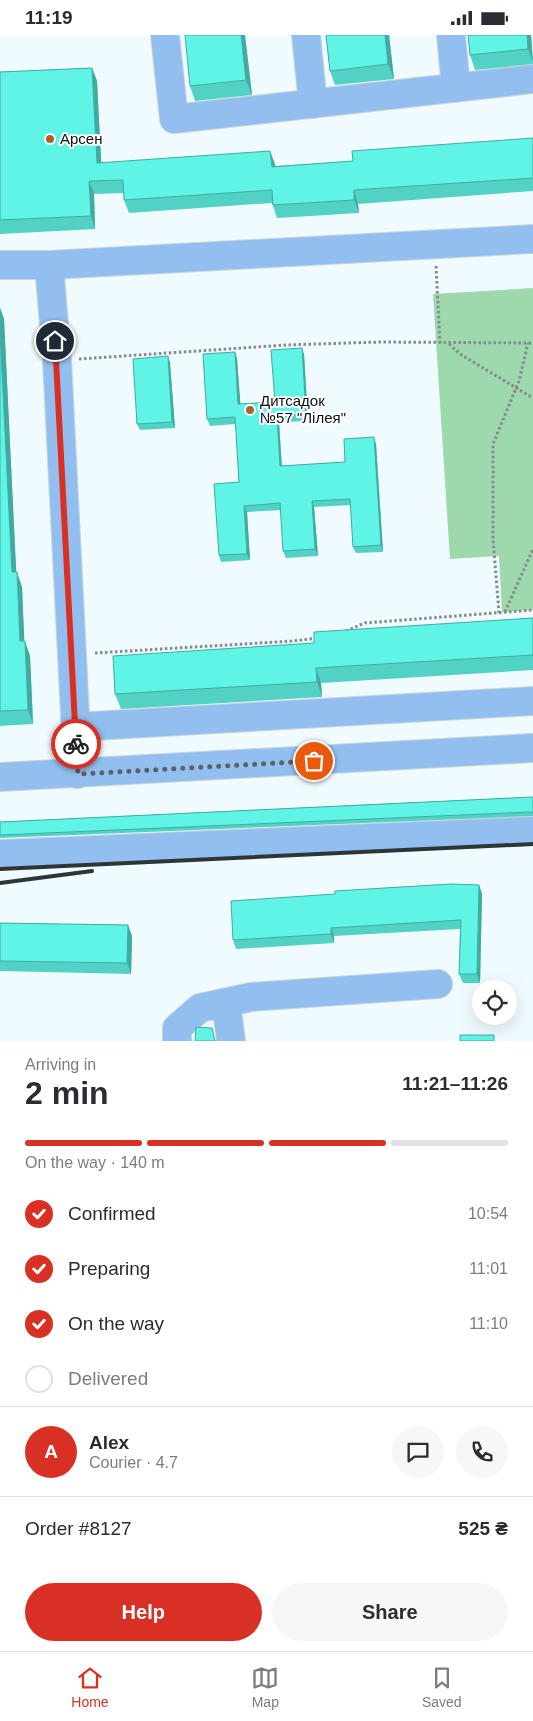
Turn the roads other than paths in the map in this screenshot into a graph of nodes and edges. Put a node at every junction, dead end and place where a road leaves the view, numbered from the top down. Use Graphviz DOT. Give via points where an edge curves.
graph roads {
  1 [pos="165,35"];
  2 [pos="306,35"];
  3 [pos="451,35"];
  4 [pos="533,79"];
  5 [pos="456,88"];
  6 [pos="314,104"];
  7 [pos="533,239"];
  8 [pos="0,265"];
  9 [pos="50,265"];
  10 [pos="533,701"];
  11 [pos="75,727"];
  12 [pos="533,748"];
  13 [pos="78,774"];
  14 [pos="0,777"];
  15 [pos="533,831"];
  16 [pos="0,854"];
  17 [pos="438,984"];
  18 [pos="226,1003"];
  19 [pos="177,1041"];
  20 [pos="231,1041"];
  1 -- 6 [label="street" via="174,119"];
  2 -- 6 [label="street"];
  3 -- 5 [label="street"];
  4 -- 5 [label="street"];
  5 -- 6 [label="street"];
  7 -- 9 [label="street"];
  8 -- 9 [label="street"];
  9 -- 11 [label="street"];
  10 -- 11 [label="street"];
  11 -- 13 [label="street"];
  12 -- 13 [label="street"];
  13 -- 14 [label="street"];
  15 -- 16 [label="street"];
  17 -- 18 [label="street" via="251,997"];
  18 -- 19 [label="street" via="200,1008 177,1027"];
  18 -- 20 [label="street"];
}
